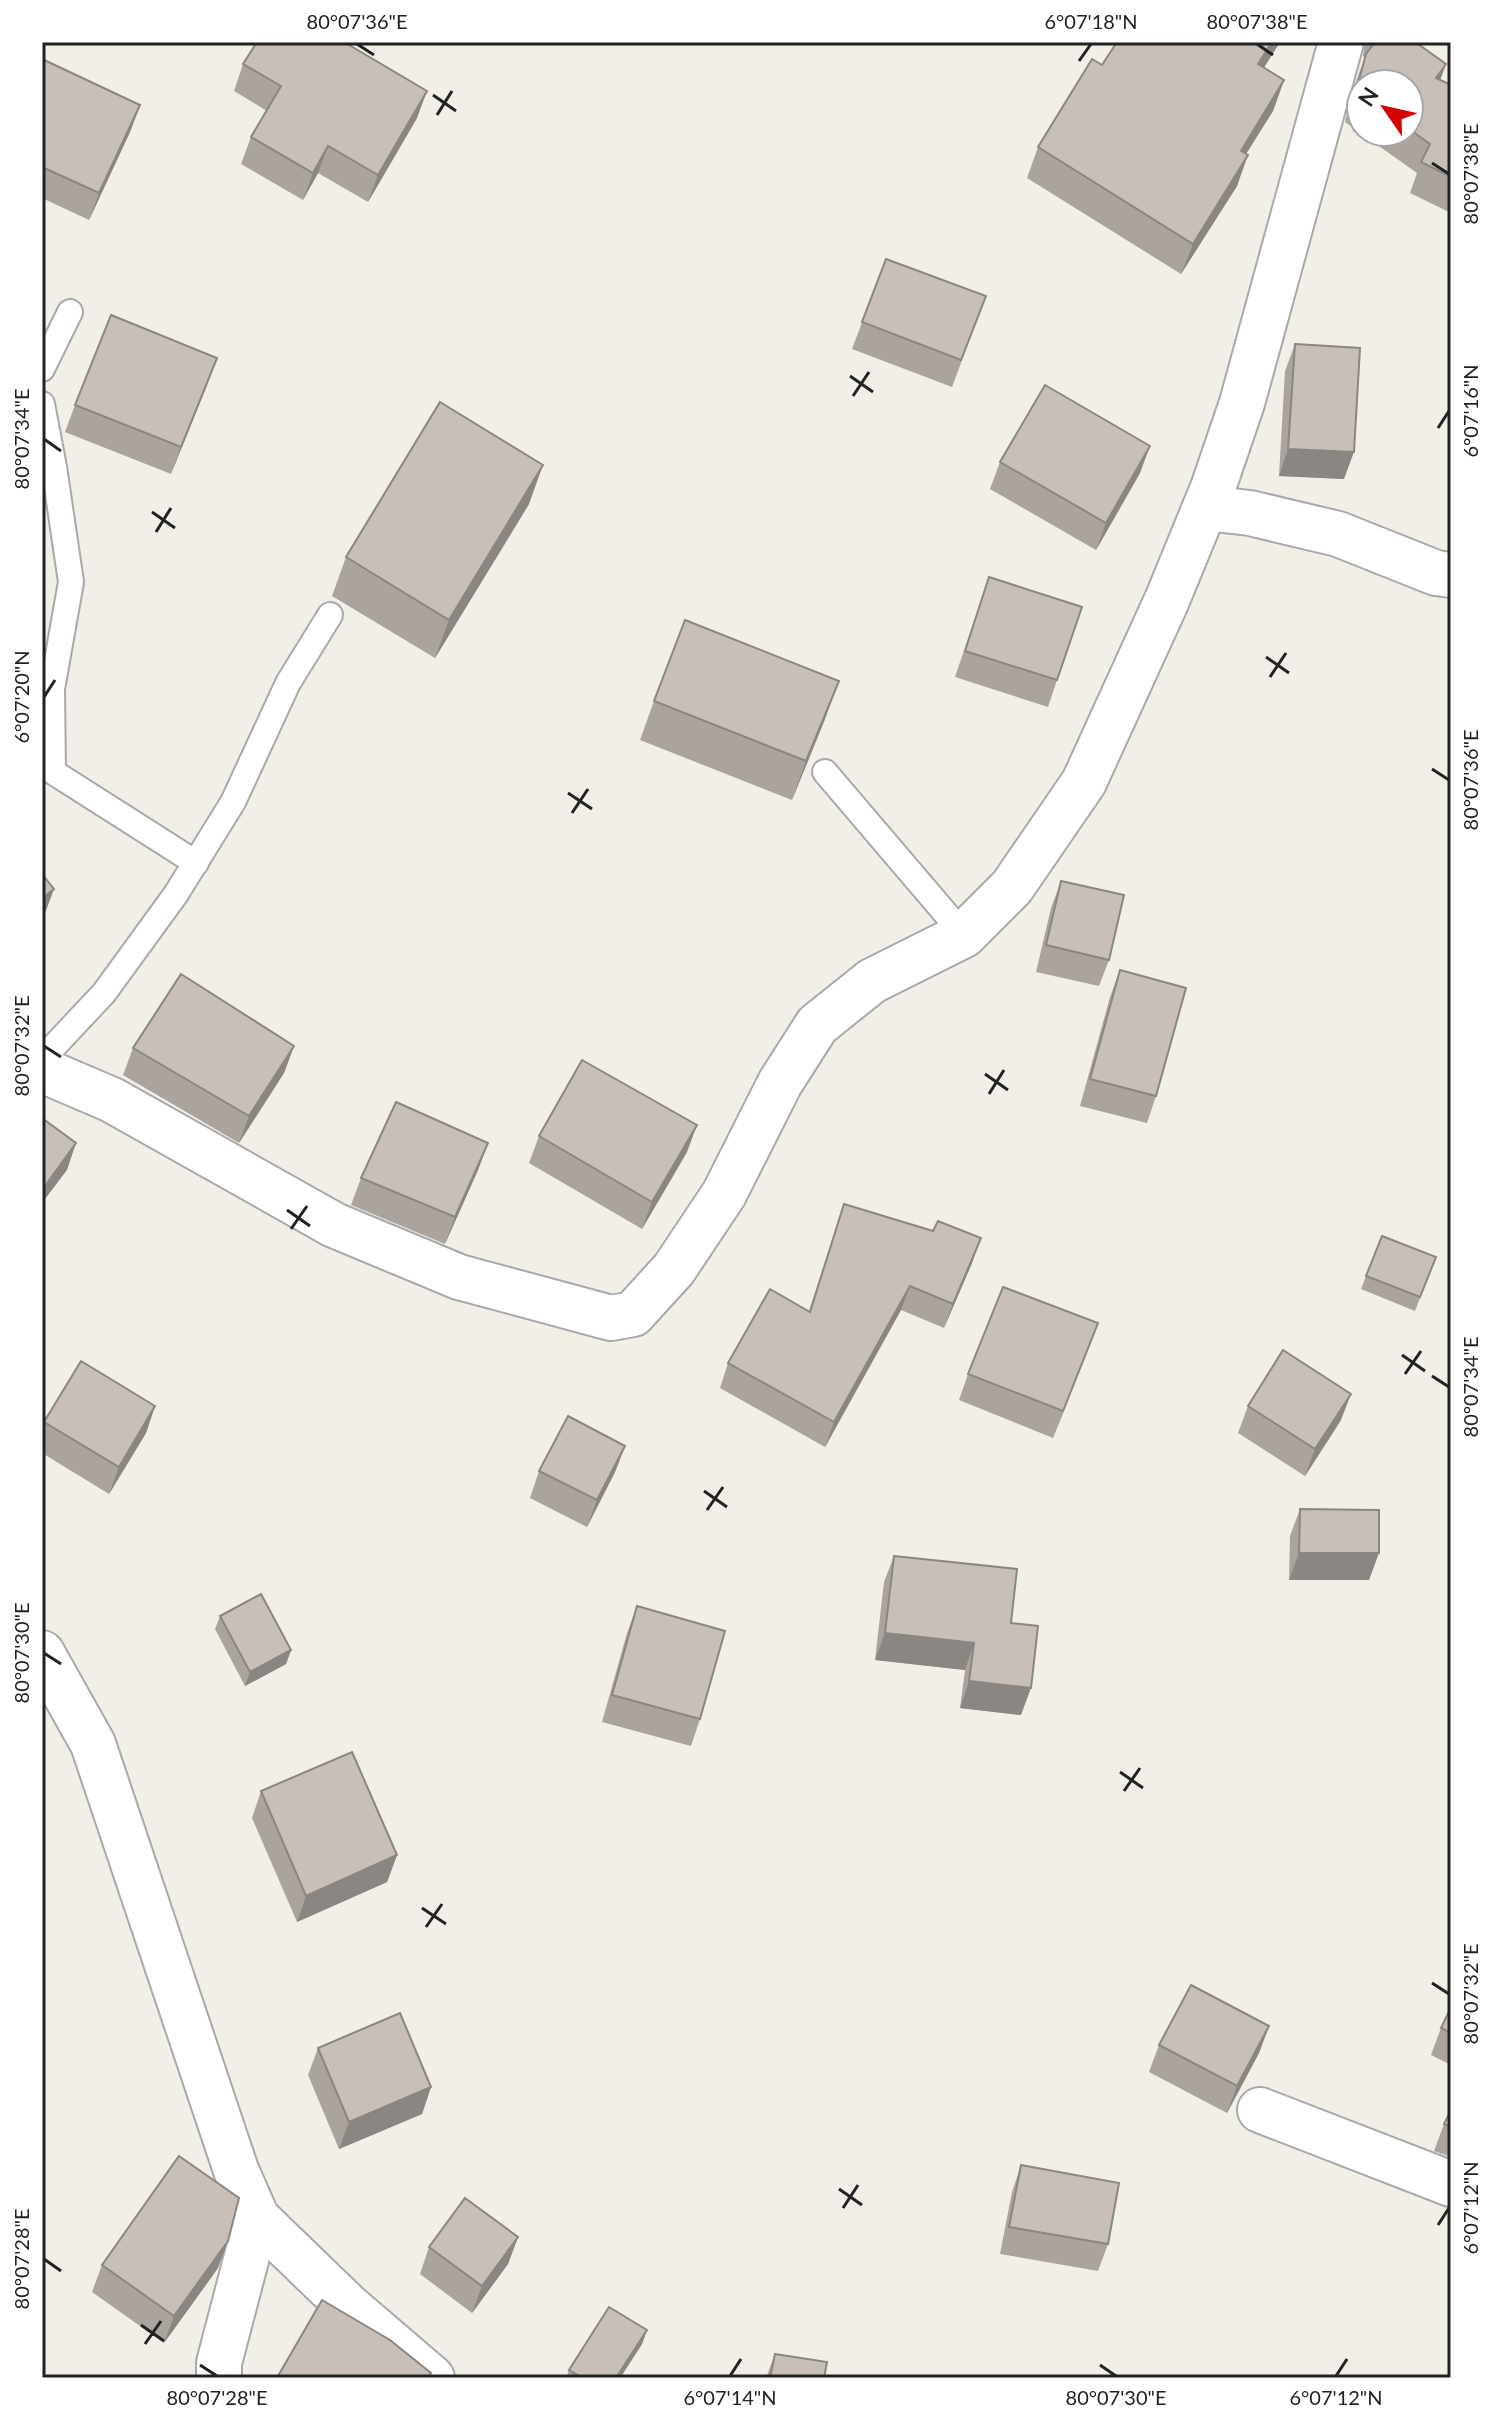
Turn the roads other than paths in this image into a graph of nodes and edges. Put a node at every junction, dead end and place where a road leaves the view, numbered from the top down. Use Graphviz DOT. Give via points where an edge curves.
graph roads {
  1 [pos="1341,42"];
  2 [pos="70,312"];
  3 [pos="42,369"];
  4 [pos="42,404"];
  5 [pos="1205,508"];
  6 [pos="1451,575"];
  7 [pos="330,615"];
  8 [pos="825,772"];
  9 [pos="196,863"];
  10 [pos="964,935"];
  11 [pos="42,1059"];
  12 [pos="42,1070"];
  13 [pos="42,1653"];
  14 [pos="1260,2110"];
  15 [pos="1451,2184"];
  16 [pos="257,2218"];
  17 [pos="217,2373"];
  18 [pos="432,2378"];
  1 -- 5 [label="street" via="1242,403"];
  2 -- 3 [label="lane"];
  4 -- 9 [label="lane" via="71,582 52,689 53,772"];
  5 -- 6 [label="street" via="1338,534"];
  5 -- 10 [label="street" via="1084,782 1012,887"];
  7 -- 9 [label="lane" via="288,683 233,802"];
  8 -- 10 [label="lane"];
  9 -- 11 [label="lane" via="104,993"];
  10 -- 12 [label="street" via="872,981 817,1025 780,1083 724,1194 674,1269 633,1314 611,1318 459,1277 334,1225 112,1100"];
  13 -- 16 [label="street" via="93,1744 236,2170"];
  14 -- 15 [label="street"];
  16 -- 17 [label="street"];
  16 -- 18 [label="street"];
}
